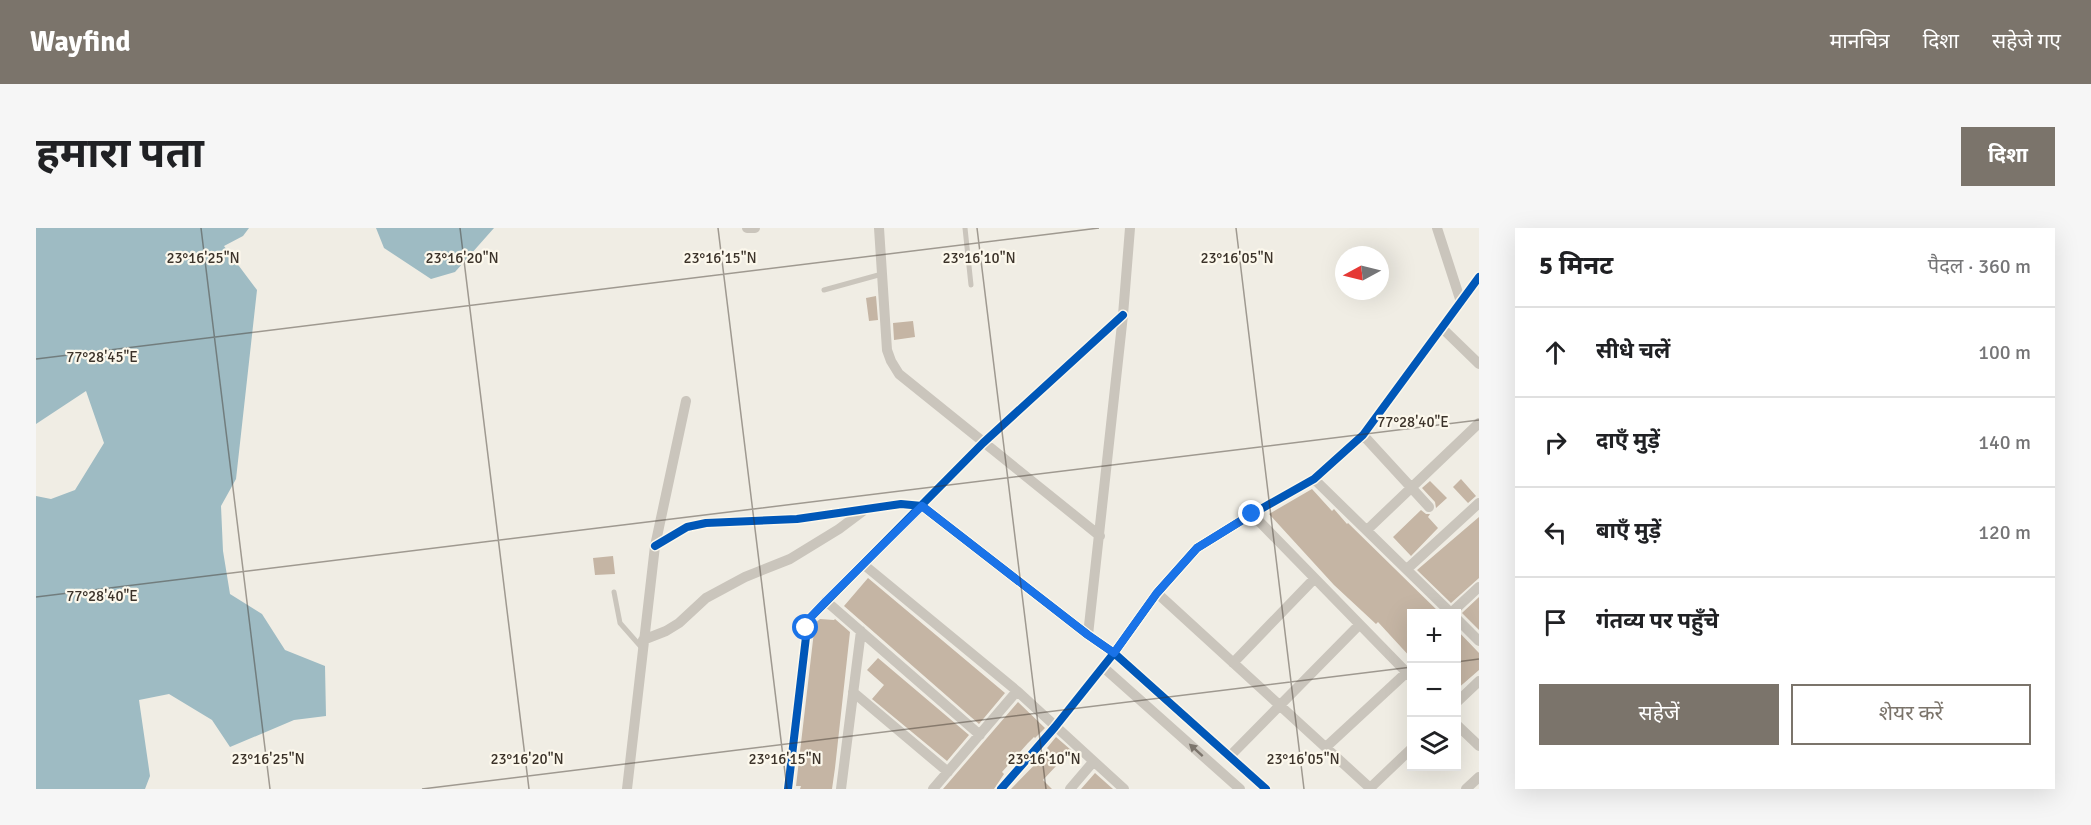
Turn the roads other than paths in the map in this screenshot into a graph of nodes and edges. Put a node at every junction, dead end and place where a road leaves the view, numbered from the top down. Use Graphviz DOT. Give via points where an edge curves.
graph roads {
  1 [pos="747,228"];
  2 [pos="755,228"];
  3 [pos="879,228"];
  4 [pos="965,228"];
  5 [pos="1130,228"];
  6 [pos="1437,228"];
  7 [pos="882,274"];
  8 [pos="1479,277"];
  9 [pos="971,285"];
  10 [pos="824,290"];
  11 [pos="1461,302"];
  12 [pos="1123,315"];
  13 [pos="1442,328"];
  14 [pos="1479,364"];
  15 [pos="686,401"];
  16 [pos="1479,423"];
  17 [pos="1363,435"];
  18 [pos="983,443"];
  19 [pos="1314,479"];
  20 [pos="1411,487"];
  21 [pos="1479,502"];
  22 [pos="922,506"];
  23 [pos="1429,507"];
  24 [pos="863,511"];
  25 [pos="1252,514"];
  26 [pos="1366,530"];
  27 [pos="1100,536"];
  28 [pos="655,546"];
  29 [pos="863,564"];
  30 [pos="1407,569"];
  31 [pos="1314,579"];
  32 [pos="1479,586"];
  33 [pos="614,592"];
  34 [pos="1156,594"];
  35 [pos="826,601"];
  36 [pos="1447,609"];
  37 [pos="1455,609"];
  38 [pos="1461,623"];
  39 [pos="1359,625"];
  40 [pos="861,631"];
  41 [pos="1088,635"];
  42 [pos="1479,641"];
  43 [pos="643,644"];
  44 [pos="1114,653"];
  45 [pos="1233,663"];
  46 [pos="1103,667"];
  47 [pos="1407,674"];
  48 [pos="1407,678"];
  49 [pos="1479,681"];
  50 [pos="1017,691"];
  51 [pos="853,693"];
  52 [pos="1461,698"];
  53 [pos="1279,705"];
  54 [pos="1055,727"];
  55 [pos="1461,729"];
  56 [pos="980,735"];
  57 [pos="1479,746"];
  58 [pos="1326,747"];
  59 [pos="1407,752"];
  60 [pos="1230,756"];
  61 [pos="1093,762"];
  62 [pos="948,772"];
  63 [pos="1479,777"];
  64 [pos="1370,788"];
  65 [pos="627,789"];
  66 [pos="788,789"];
  67 [pos="841,789"];
  68 [pos="933,789"];
  69 [pos="1000,789"];
  70 [pos="1070,789"];
  71 [pos="1124,789"];
  72 [pos="1240,789"];
  73 [pos="1266,789"];
  74 [pos="1466,789"];
  1 -- 2 [label="street"];
  3 -- 7 [label="street"];
  4 -- 9 [label="lane"];
  5 -- 12 [label="street"];
  6 -- 11 [label="street"];
  7 -- 10 [label="lane"];
  7 -- 18 [label="street" via="891,361 899,374"];
  8 -- 11 [label="street"];
  11 -- 13 [label="street"];
  12 -- 18 [label="street"];
  12 -- 27 [label="street"];
  13 -- 14 [label="street"];
  13 -- 17 [label="street"];
  15 -- 28 [label="street"];
  16 -- 20 [label="street"];
  17 -- 19 [label="street"];
  17 -- 20 [label="street"];
  18 -- 22 [label="street"];
  18 -- 27 [label="street"];
  19 -- 25 [label="street"];
  19 -- 26 [label="street"];
  20 -- 23 [label="street"];
  20 -- 26 [label="street"];
  21 -- 30 [label="street"];
  22 -- 24 [label="street" via="901,504"];
  22 -- 29 [label="street"];
  22 -- 41 [label="street"];
  24 -- 28 [label="street" via="687,527"];
  24 -- 43 [label="street" via="790,559 706,598 679,623"];
  25 -- 31 [label="street"];
  25 -- 34 [label="street" via="1197,548"];
  26 -- 30 [label="street"];
  27 -- 41 [label="street"];
  28 -- 43 [label="street"];
  29 -- 35 [label="street"];
  29 -- 50 [label="street"];
  30 -- 36 [label="street"];
  31 -- 39 [label="street"];
  31 -- 45 [label="street"];
  32 -- 37 [label="street"];
  33 -- 43 [label="lane" via="621,623"];
  34 -- 44 [label="street"];
  34 -- 45 [label="street"];
  35 -- 40 [label="street"];
  35 -- 66 [label="street" via="808,620 806,628"];
  38 -- 42 [label="street"];
  39 -- 47 [label="street"];
  39 -- 53 [label="street"];
  40 -- 51 [label="street"];
  40 -- 56 [label="street"];
  41 -- 44 [label="street"];
  43 -- 65 [label="street"];
  44 -- 46 [label="street"];
  44 -- 60 [label="street"];
  45 -- 53 [label="street"];
  46 -- 54 [label="street"];
  72 -- 46 [label="street, one-way"];
  48 -- 58 [label="street"];
  49 -- 52 [label="street"];
  50 -- 54 [label="street"];
  50 -- 56 [label="street"];
  51 -- 62 [label="street"];
  51 -- 67 [label="street"];
  53 -- 58 [label="street"];
  53 -- 60 [label="street"];
  54 -- 61 [label="street"];
  54 -- 69 [label="street"];
  55 -- 57 [label="street"];
  56 -- 62 [label="street"];
  58 -- 64 [label="street"];
  59 -- 64 [label="street"];
  60 -- 73 [label="street"];
  61 -- 70 [label="street"];
  61 -- 71 [label="street"];
  62 -- 68 [label="street"];
  63 -- 74 [label="street"];
}
